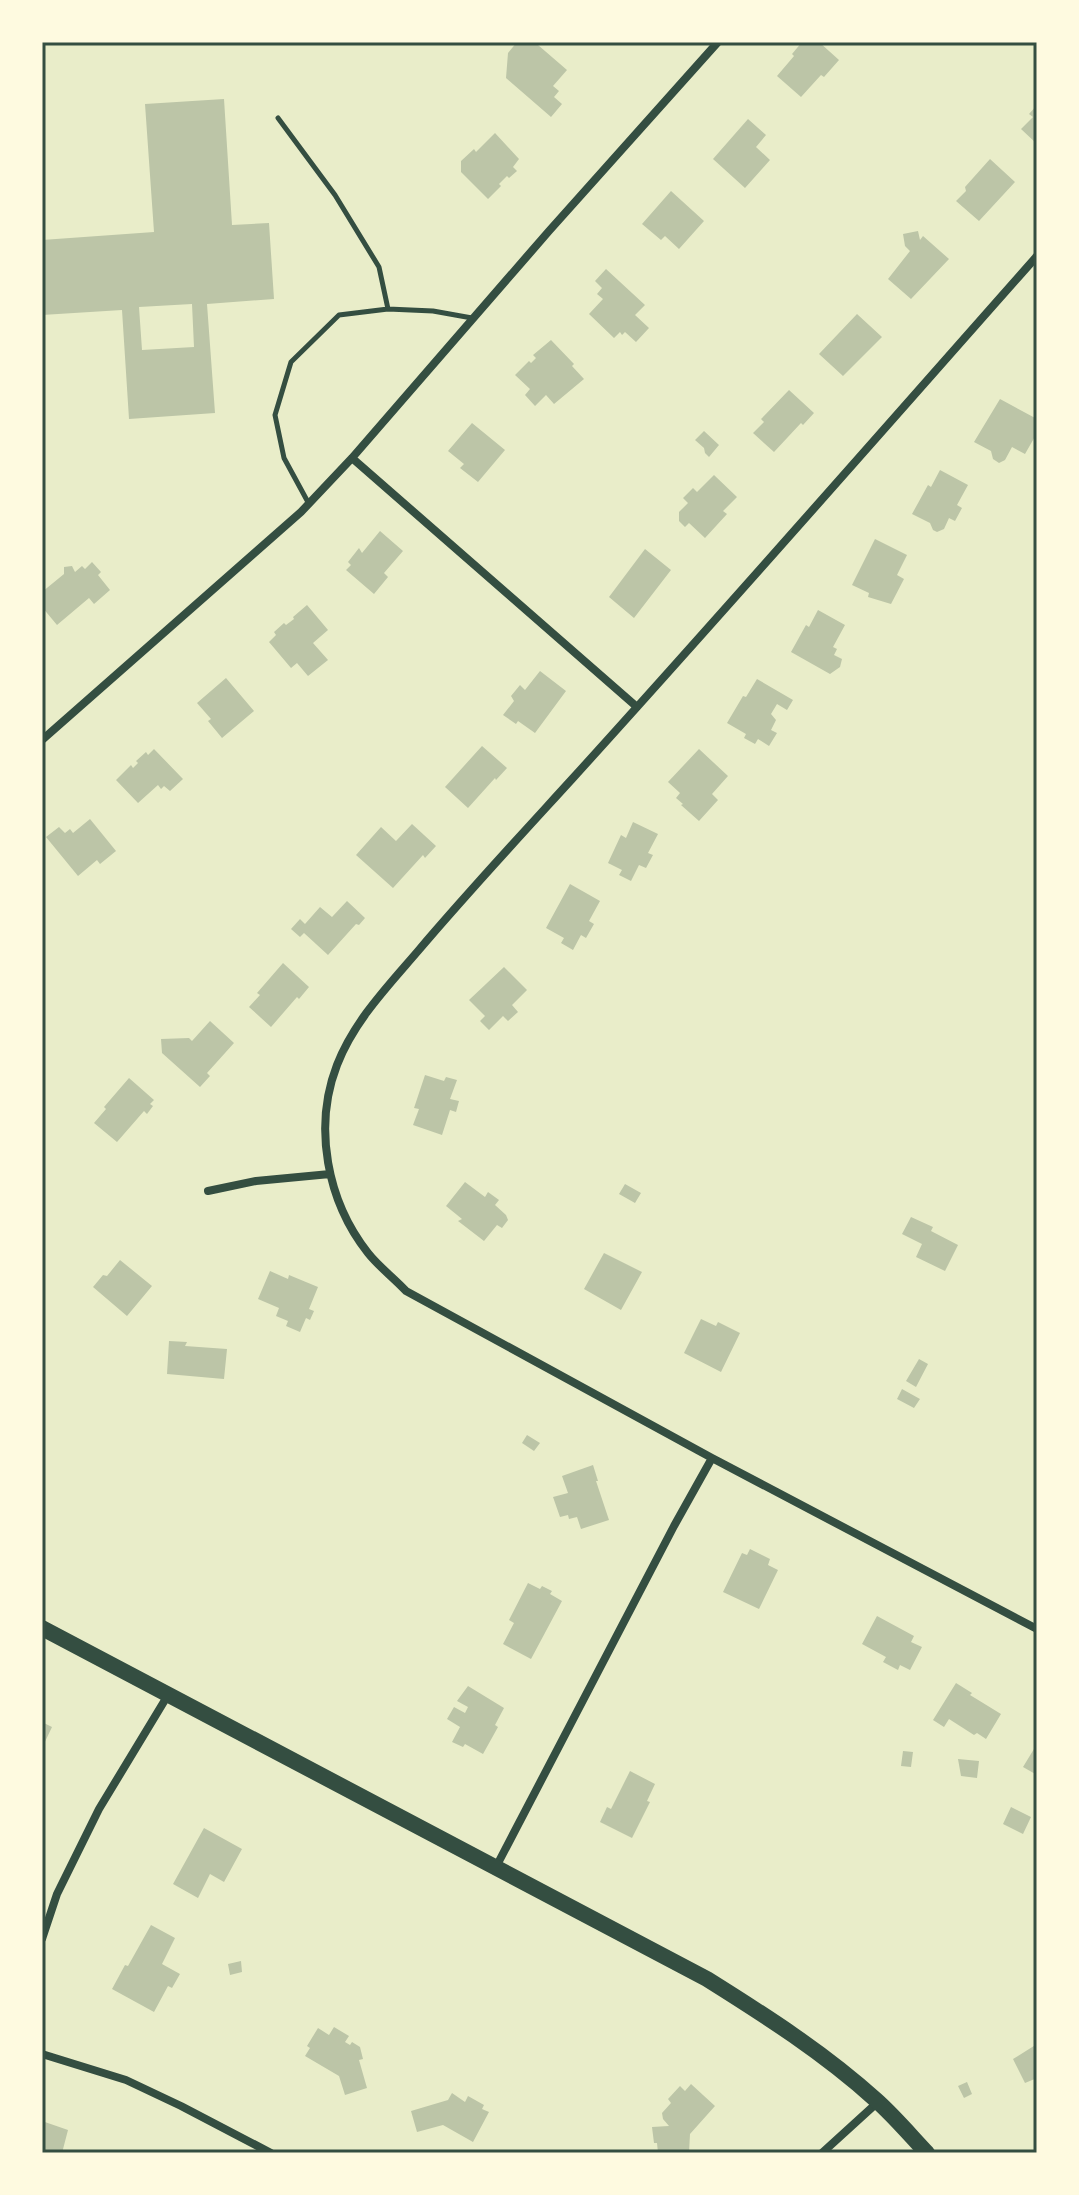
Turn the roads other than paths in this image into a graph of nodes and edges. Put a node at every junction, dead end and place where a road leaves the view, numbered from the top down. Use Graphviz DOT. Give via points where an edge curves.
graph roads {
  1 [pos="718,42"];
  2 [pos="278,118"];
  3 [pos="1037,256"];
  4 [pos="388,309"];
  5 [pos="473,318"];
  6 [pos="352,458"];
  7 [pos="309,504"];
  8 [pos="637,707"];
  9 [pos="42,740"];
  10 [pos="330,1174"];
  11 [pos="208,1191"];
  12 [pos="712,1458"];
  13 [pos="42,1628"];
  14 [pos="1037,1629"];
  15 [pos="168,1695"];
  16 [pos="496,1867"];
  17 [pos="42,1939"];
  18 [pos="42,2054"];
  19 [pos="878,2102"];
  20 [pos="271,2153"];
  21 [pos="822,2153"];
  22 [pos="927,2153"];
  1 -- 5 [label="street"];
  2 -- 4 [label="lane" via="379,267"];
  3 -- 8 [label="street"];
  4 -- 5 [label="lane"];
  4 -- 7 [label="lane" via="339,315 291,362 275,415 284,458"];
  5 -- 6 [label="street"];
  6 -- 7 [label="street"];
  6 -- 8 [label="street"];
  7 -- 9 [label="street"];
  8 -- 10 [label="street" via="358,1024 329,1094 325,1126"];
  10 -- 11 [label="street"];
  10 -- 12 [label="street" via="352,1228 369,1254 406,1291"];
  12 -- 14 [label="street"];
  12 -- 16 [label="street"];
  13 -- 15 [label="main road"];
  15 -- 16 [label="main road"];
  15 -- 17 [label="street" via="99,1809 57,1894"];
  16 -- 19 [label="main road" via="777,2022"];
  18 -- 20 [label="street" via="126,2080"];
  19 -- 21 [label="street"];
  19 -- 22 [label="main road"];
}
